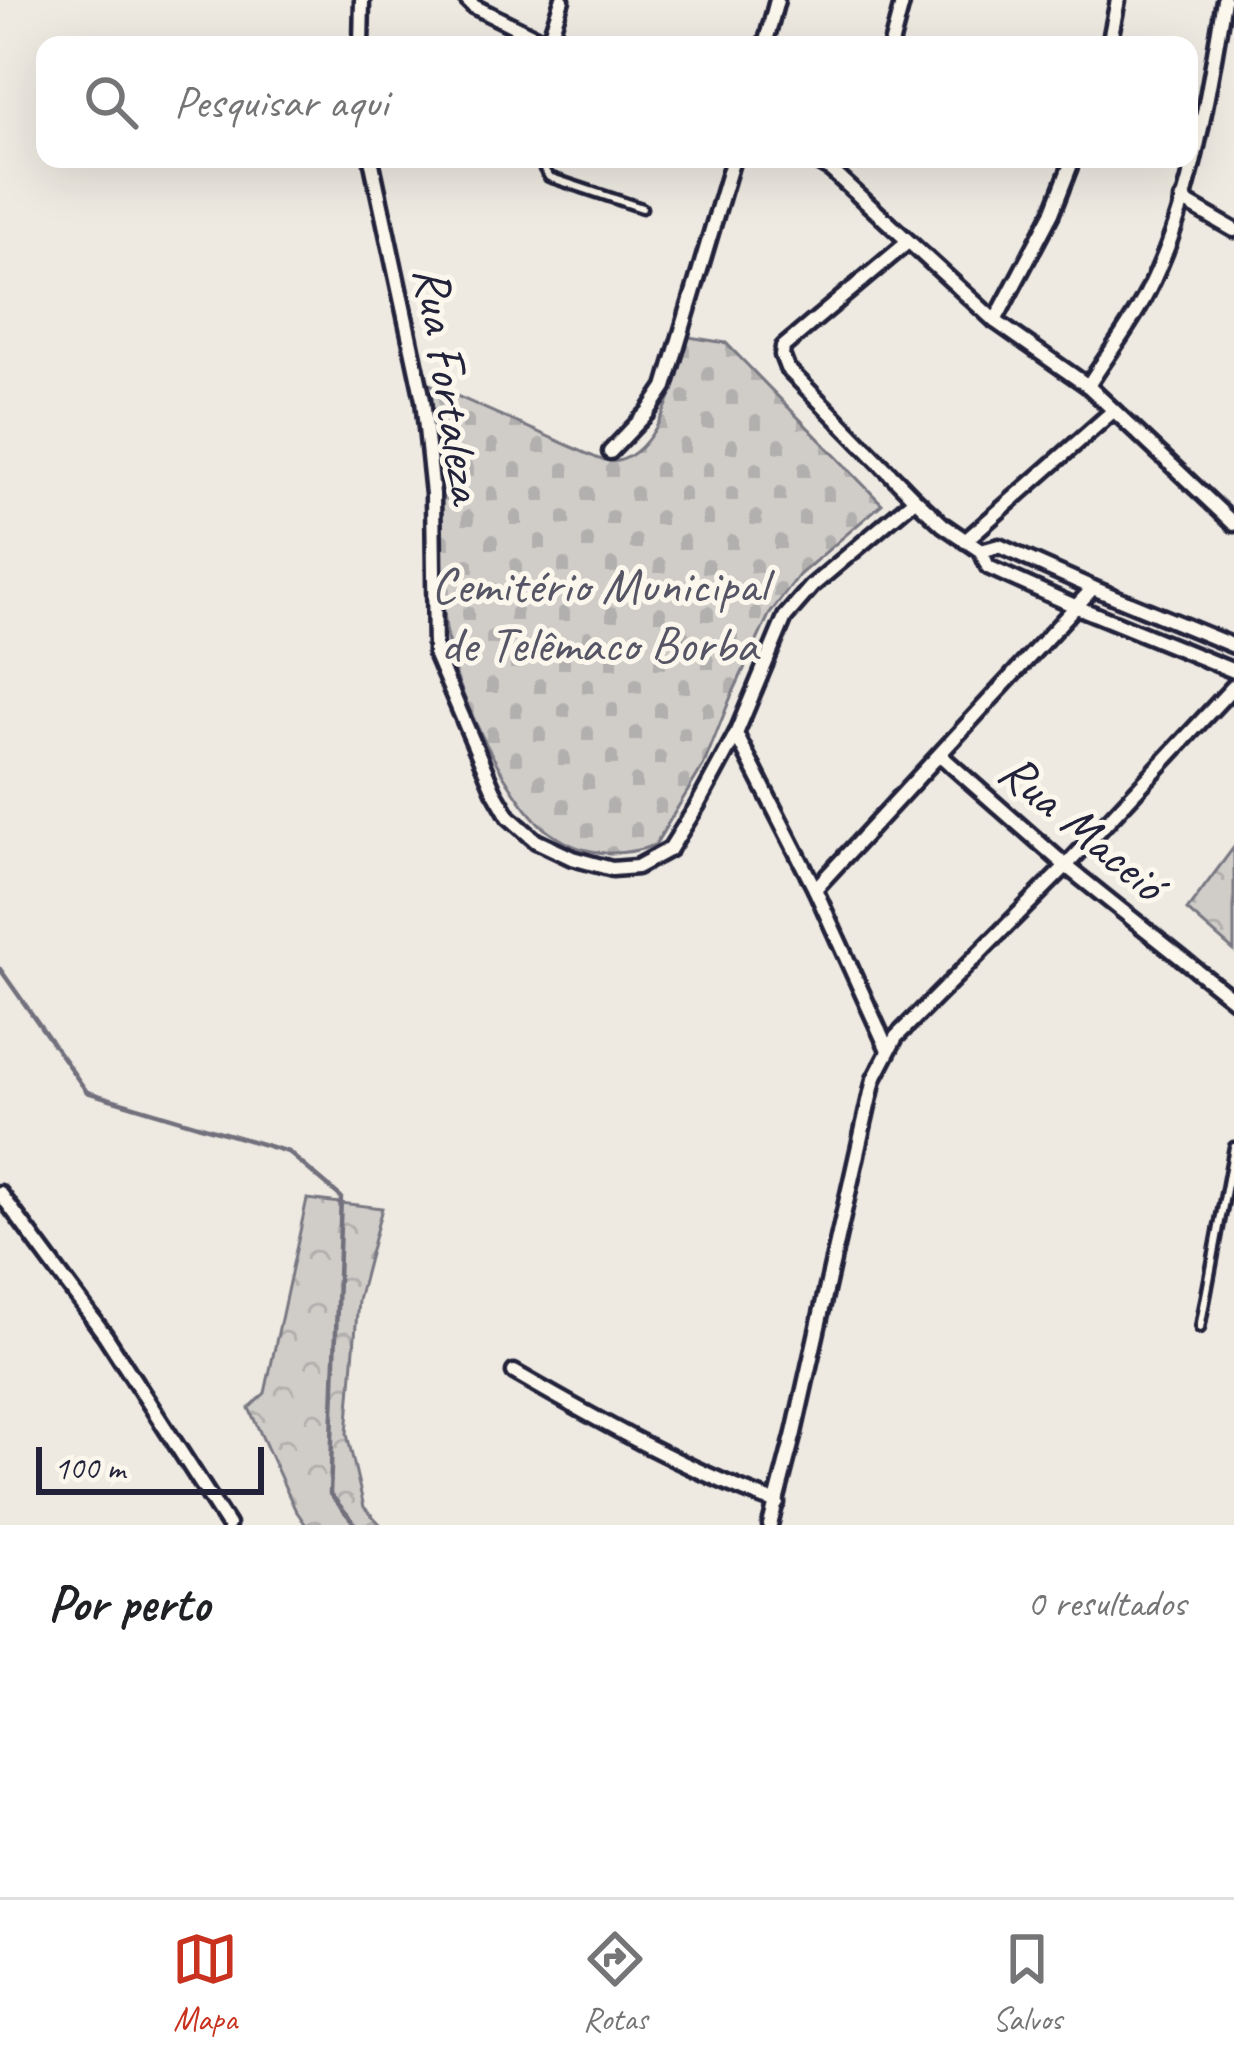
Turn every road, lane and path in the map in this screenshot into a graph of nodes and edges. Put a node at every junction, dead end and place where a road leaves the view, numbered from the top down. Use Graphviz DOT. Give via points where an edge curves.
graph roads {
  1 [pos="362,0"];
  2 [pos="467,0"];
  3 [pos="562,0"];
  4 [pos="777,0"];
  5 [pos="903,0"];
  6 [pos="1118,0"];
  7 [pos="1224,0"];
  8 [pos="361,36"];
  9 [pos="534,36"];
  10 [pos="552,36"];
  11 [pos="767,36"];
  12 [pos="893,36"];
  13 [pos="1111,36"];
  14 [pos="1198,137"];
  15 [pos="373,168"];
  16 [pos="544,168"];
  17 [pos="730,168"];
  18 [pos="837,168"];
  19 [pos="1070,168"];
  20 [pos="1190,168"];
  21 [pos="1182,200"];
  22 [pos="642,208"];
  23 [pos="1234,230"];
  24 [pos="908,242"];
  25 [pos="995,321"];
  26 [pos="1088,386"];
  27 [pos="1112,412"];
  28 [pos="610,452"];
  29 [pos="915,499"];
  30 [pos="1234,524"];
  31 [pos="965,541"];
  32 [pos="981,551"];
  33 [pos="1093,588"];
  34 [pos="1077,607"];
  35 [pos="1234,646"];
  36 [pos="1234,671"];
  37 [pos="1234,686"];
  38 [pos="736,734"];
  39 [pos="940,755"];
  40 [pos="1066,866"];
  41 [pos="815,889"];
  42 [pos="1234,1000"];
  43 [pos="888,1050"];
  44 [pos="1234,1147"];
  45 [pos="0,1193"];
  46 [pos="1200,1328"];
  47 [pos="514,1372"];
  48 [pos="777,1503"];
  49 [pos="228,1525"];
  50 [pos="770,1525"];
  1 -- 8 [label="street"];
  2 -- 9 [label="street"];
  3 -- 10 [label="street"];
  4 -- 11 [label="street"];
  5 -- 12 [label="street"];
  6 -- 13 [label="street"];
  7 -- 14 [label="street"];
  15 -- 38 [label="street, Rua Fortaleza" via="423,400 435,652 509,817 572,858 637,867 670,849"];
  16 -- 22 [label="lane" via="549,177"];
  17 -- 28 [label="street" via="665,387"];
  18 -- 24 [label="street"];
  19 -- 25 [label="street"];
  20 -- 21 [label="street"];
  21 -- 23 [label="street"];
  21 -- 26 [label="street" via="1147,294"];
  24 -- 25 [label="street"];
  24 -- 29 [label="street" via="782,355"];
  25 -- 26 [label="street"];
  26 -- 27 [label="street"];
  27 -- 30 [label="street"];
  27 -- 31 [label="street"];
  29 -- 31 [label="street"];
  29 -- 38 [label="street, Rua Fortaleza" via="784,617"];
  31 -- 32 [label="street"];
  32 -- 33 [label="street" via="999,546"];
  32 -- 34 [label="street" via="995,571"];
  33 -- 34 [label="street"];
  33 -- 35 [label="street"];
  34 -- 36 [label="street"];
  34 -- 39 [label="street"];
  37 -- 40 [label="street"];
  38 -- 41 [label="street"];
  39 -- 40 [label="street, Rua Maceió"];
  39 -- 41 [label="street"];
  40 -- 42 [label="street, Rua Maceió"];
  40 -- 43 [label="street"];
  41 -- 43 [label="street"];
  43 -- 48 [label="street" via="874,1078"];
  44 -- 46 [label="lane"];
  45 -- 49 [label="street"];
  47 -- 48 [label="street" via="641,1444"];
  48 -- 50 [label="street"];
}
